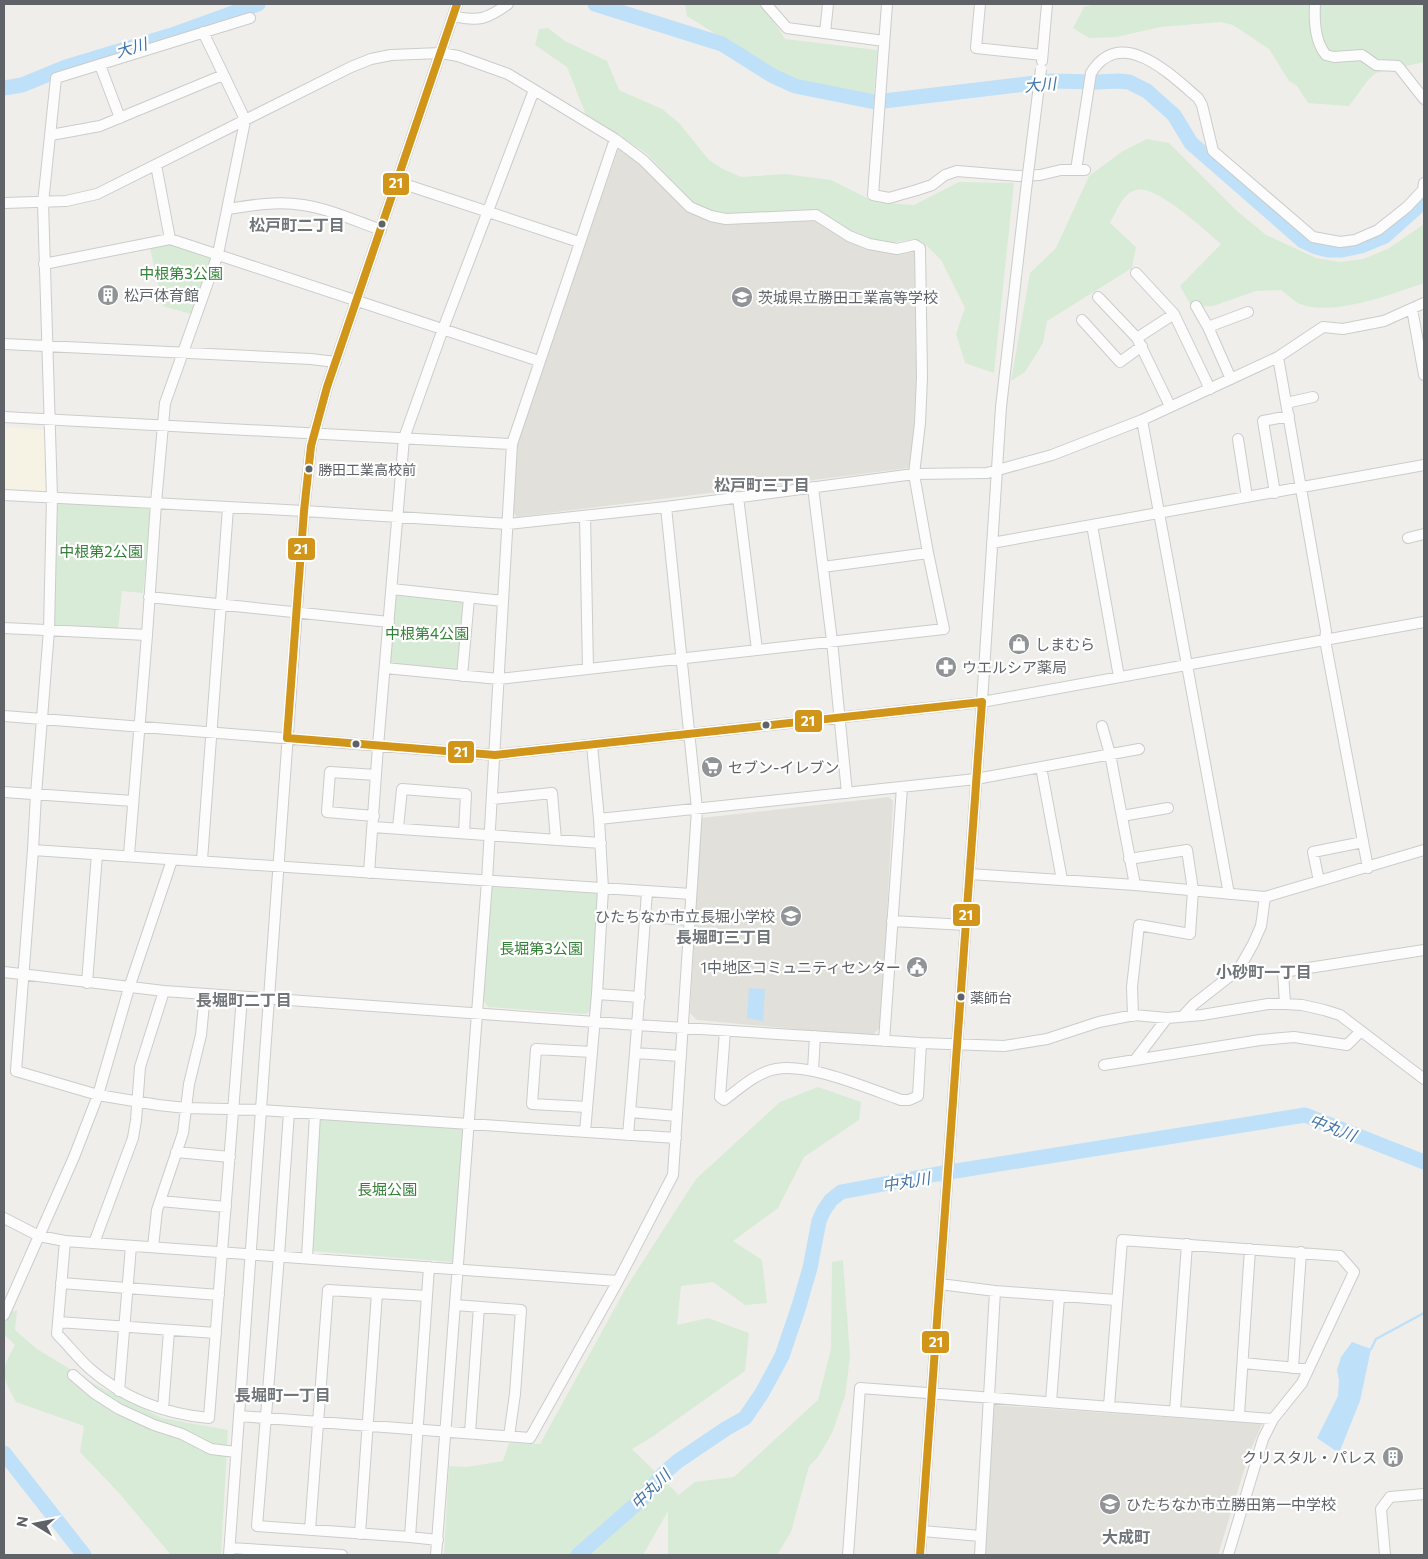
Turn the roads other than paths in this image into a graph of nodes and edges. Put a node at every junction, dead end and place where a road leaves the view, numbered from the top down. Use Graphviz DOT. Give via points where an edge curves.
graph roads {
  1 [pos="458,4"];
  2 [pos="508,4"];
  3 [pos="766,4"];
  4 [pos="828,4"];
  5 [pos="887,4"];
  6 [pos="980,4"];
  7 [pos="1047,4"];
  8 [pos="1315,4"];
  9 [pos="453,16"];
  10 [pos="250,18"];
  11 [pos="203,32"];
  12 [pos="825,33"];
  13 [pos="884,40"];
  14 [pos="441,53"];
  15 [pos="1042,55"];
  16 [pos="100,65"];
  17 [pos="223,75"];
  18 [pos="534,90"];
  19 [pos="1424,99"];
  20 [pos="120,118"];
  21 [pos="245,121"];
  22 [pos="51,135"];
  23 [pos="615,139"];
  24 [pos="156,165"];
  25 [pos="398,182"];
  26 [pos="1424,183"];
  27 [pos="4,203"];
  28 [pos="43,203"];
  29 [pos="228,209"];
  30 [pos="487,212"];
  31 [pos="381,230"];
  32 [pos="170,239"];
  33 [pos="580,242"];
  34 [pos="218,254"];
  35 [pos="44,264"];
  36 [pos="1136,272"];
  37 [pos="1098,297"];
  38 [pos="357,300"];
  39 [pos="1424,303"];
  40 [pos="1196,306"];
  41 [pos="1412,309"];
  42 [pos="1248,312"];
  43 [pos="1174,314"];
  44 [pos="1082,320"];
  45 [pos="1208,327"];
  46 [pos="443,329"];
  47 [pos="1139,342"];
  48 [pos="4,344"];
  49 [pos="47,346"];
  50 [pos="182,354"];
  51 [pos="1278,357"];
  52 [pos="538,361"];
  53 [pos="336,362"];
  54 [pos="1424,375"];
  55 [pos="1232,379"];
  56 [pos="1210,389"];
  57 [pos="1313,397"];
  58 [pos="1286,403"];
  59 [pos="1170,406"];
  60 [pos="1288,416"];
  61 [pos="4,418"];
  62 [pos="50,420"];
  63 [pos="1142,420"];
  64 [pos="162,426"];
  65 [pos="314,433"];
  66 [pos="404,438"];
  67 [pos="1238,439"];
  68 [pos="512,444"];
  69 [pos="1424,465"];
  70 [pos="997,470"];
  71 [pos="914,474"];
  72 [pos="813,487"];
  73 [pos="1300,488"];
  74 [pos="1275,493"];
  75 [pos="4,495"];
  76 [pos="52,497"];
  77 [pos="738,497"];
  78 [pos="1247,497"];
  79 [pos="156,504"];
  80 [pos="666,506"];
  81 [pos="228,508"];
  82 [pos="304,511"];
  83 [pos="1158,514"];
  84 [pos="585,516"];
  85 [pos="397,517"];
  86 [pos="508,524"];
  87 [pos="1092,526"];
  88 [pos="1424,534"];
  89 [pos="1408,538"];
  90 [pos="992,543"];
  91 [pos="928,553"];
  92 [pos="823,566"];
  93 [pos="392,589"];
  94 [pos="149,597"];
  95 [pos="469,598"];
  96 [pos="503,601"];
  97 [pos="220,605"];
  98 [pos="296,612"];
  99 [pos="389,622"];
  100 [pos="1424,622"];
  101 [pos="4,628"];
  102 [pos="49,630"];
  103 [pos="147,635"];
  104 [pos="1325,640"];
  105 [pos="832,641"];
  106 [pos="757,650"];
  107 [pos="681,658"];
  108 [pos="1188,665"];
  109 [pos="385,668"];
  110 [pos="588,669"];
  111 [pos="462,676"];
  112 [pos="1119,677"];
  113 [pos="499,679"];
  114 [pos="982,702"];
  115 [pos="4,716"];
  116 [pos="839,718"];
  117 [pos="42,720"];
  118 [pos="1102,726"];
  119 [pos="140,727"];
  120 [pos="212,733"];
  121 [pos="690,734"];
  122 [pos="287,738"];
  123 [pos="592,745"];
  124 [pos="378,746"];
  125 [pos="1139,749"];
  126 [pos="1110,754"];
  127 [pos="495,755"];
  128 [pos="1041,767"];
  129 [pos="376,776"];
  130 [pos="976,779"];
  131 [pos="902,787"];
  132 [pos="4,792"];
  133 [pos="847,793"];
  134 [pos="36,794"];
  135 [pos="492,799"];
  136 [pos="133,801"];
  137 [pos="1168,808"];
  138 [pos="697,809"];
  139 [pos="374,816"];
  140 [pos="1122,816"];
  141 [pos="599,820"];
  142 [pos="373,827"];
  143 [pos="398,828"];
  144 [pos="464,833"];
  145 [pos="489,835"];
  146 [pos="556,840"];
  147 [pos="1362,842"];
  148 [pos="601,843"];
  149 [pos="33,850"];
  150 [pos="1424,850"];
  151 [pos="96,854"];
  152 [pos="129,855"];
  153 [pos="1129,859"];
  154 [pos="172,860"];
  155 [pos="202,860"];
  156 [pos="278,866"];
  157 [pos="1368,868"];
  158 [pos="370,873"];
  159 [pos="970,874"];
  160 [pos="1062,880"];
  161 [pos="487,881"];
  162 [pos="1319,882"];
  163 [pos="1135,885"];
  164 [pos="603,888"];
  165 [pos="1193,890"];
  166 [pos="648,892"];
  167 [pos="691,894"];
  168 [pos="1229,894"];
  169 [pos="1265,897"];
  170 [pos="646,917"];
  171 [pos="690,920"];
  172 [pos="892,921"];
  173 [pos="966,926"];
  174 [pos="1424,950"];
  175 [pos="4,972"];
  176 [pos="23,975"];
  177 [pos="87,983"];
  178 [pos="129,988"];
  179 [pos="164,992"];
  180 [pos="204,994"];
  181 [pos="597,994"];
  182 [pos="242,997"];
  183 [pos="640,997"];
  184 [pos="268,998"];
  185 [pos="1285,1004"];
  186 [pos="476,1013"];
  187 [pos="1133,1016"];
  188 [pos="1183,1016"];
  189 [pos="1167,1018"];
  190 [pos="595,1022"];
  191 [pos="638,1025"];
  192 [pos="683,1028"];
  193 [pos="725,1031"];
  194 [pos="1361,1031"];
  195 [pos="815,1036"];
  196 [pos="884,1041"];
  197 [pos="921,1043"];
  198 [pos="957,1044"];
  199 [pos="592,1052"];
  200 [pos="635,1054"];
  201 [pos="681,1056"];
  202 [pos="1135,1060"];
  203 [pos="1104,1065"];
  204 [pos="813,1070"];
  205 [pos="1424,1079"];
  206 [pos="98,1095"];
  207 [pos="138,1102"];
  208 [pos="588,1107"];
  209 [pos="186,1108"];
  210 [pos="234,1109"];
  211 [pos="261,1110"];
  212 [pos="289,1112"];
  213 [pos="630,1112"];
  214 [pos="315,1114"];
  215 [pos="677,1116"];
  216 [pos="469,1124"];
  217 [pos="585,1132"];
  218 [pos="628,1135"];
  219 [pos="676,1138"];
  220 [pos="176,1152"];
  221 [pos="230,1157"];
  222 [pos="160,1201"];
  223 [pos="226,1207"];
  224 [pos="4,1218"];
  225 [pos="39,1236"];
  226 [pos="65,1241"];
  227 [pos="94,1243"];
  228 [pos="1187,1244"];
  229 [pos="131,1246"];
  230 [pos="153,1247"];
  231 [pos="1250,1248"];
  232 [pos="222,1252"];
  233 [pos="1301,1252"];
  234 [pos="251,1255"];
  235 [pos="280,1256"];
  236 [pos="307,1258"];
  237 [pos="429,1267"];
  238 [pos="458,1269"];
  239 [pos="618,1281"];
  240 [pos="61,1283"];
  241 [pos="940,1284"];
  242 [pos="127,1288"];
  243 [pos="995,1291"];
  244 [pos="377,1293"];
  245 [pos="219,1295"];
  246 [pos="426,1296"];
  247 [pos="1059,1297"];
  248 [pos="1116,1300"];
  249 [pos="455,1305"];
  250 [pos="479,1307"];
  251 [pos="4,1314"];
  252 [pos="58,1322"];
  253 [pos="125,1327"];
  254 [pos="169,1331"];
  255 [pos="216,1333"];
  256 [pos="1243,1363"];
  257 [pos="1293,1368"];
  258 [pos="1308,1369"];
  259 [pos="73,1375"];
  260 [pos="119,1391"];
  261 [pos="932,1393"];
  262 [pos="989,1397"];
  263 [pos="1051,1402"];
  264 [pos="1109,1406"];
  265 [pos="163,1409"];
  266 [pos="1175,1411"];
  267 [pos="1239,1415"];
  268 [pos="239,1416"];
  269 [pos="267,1419"];
  270 [pos="1273,1419"];
  271 [pos="317,1422"];
  272 [pos="367,1426"];
  273 [pos="416,1429"];
  274 [pos="446,1431"];
  275 [pos="470,1433"];
  276 [pos="509,1436"];
  277 [pos="236,1452"];
  278 [pos="1424,1494"];
  279 [pos="310,1530"];
  280 [pos="922,1531"];
  281 [pos="360,1534"];
  282 [pos="981,1536"];
  283 [pos="410,1537"];
  284 [pos="438,1540"];
  285 [pos="230,1552"];
  286 [pos="342,1555"];
  287 [pos="436,1555"];
  288 [pos="848,1555"];
  289 [pos="920,1555"];
  290 [pos="980,1555"];
  291 [pos="1228,1555"];
  292 [pos="1385,1555"];
  1 -- 9 [label="street"];
  2 -- 9 [label="street" via="475,20"];
  3 -- 12 [label="street" via="786,28"];
  4 -- 12 [label="street"];
  5 -- 13 [label="street"];
  6 -- 15 [label="street" via="976,48"];
  7 -- 15 [label="street"];
  8 -- 19 [label="street" via="1317,37 1326,55 1362,55 1376,65 1398,66"];
  9 -- 14 [label="street"];
  10 -- 11 [label="street"];
  11 -- 16 [label="street"];
  11 -- 17 [label="street"];
  12 -- 13 [label="street"];
  13 -- 26 [label="street" via="873,195 889,198 918,190 957,171 1018,176 1081,170 1091,77 1098,61 1126,52 1155,62 1198,98 1213,152 1313,237 1340,242 1355,240 1378,230 1423,190"];
  14 -- 18 [label="street" via="508,74"];
  14 -- 21 [label="street" via="410,53 371,59"];
  14 -- 25 [label="street"];
  15 -- 70 [label="street, bridge" via="1001,407"];
  16 -- 20 [label="street"];
  16 -- 22 [label="street" via="56,78"];
  17 -- 20 [label="street"];
  17 -- 21 [label="street"];
  18 -- 23 [label="street"];
  18 -- 30 [label="street"];
  20 -- 22 [label="street" via="100,126"];
  21 -- 24 [label="street"];
  21 -- 29 [label="street"];
  22 -- 28 [label="street"];
  23 -- 33 [label="street"];
  23 -- 71 [label="street" via="643,160 690,206 711,216 726,219 816,214 849,236 869,244 897,249 918,245 922,377"];
  24 -- 28 [label="street" via="97,194"];
  24 -- 32 [label="street"];
  25 -- 30 [label="street"];
  25 -- 31 [label="street"];
  27 -- 28 [label="street"];
  28 -- 35 [label="street"];
  29 -- 31 [label="street" via="254,204 301,205"];
  29 -- 34 [label="street"];
  30 -- 33 [label="street"];
  30 -- 46 [label="street"];
  31 -- 38 [label="street"];
  32 -- 34 [label="street"];
  32 -- 35 [label="street"];
  33 -- 52 [label="street"];
  34 -- 38 [label="street"];
  34 -- 50 [label="street"];
  35 -- 49 [label="street"];
  36 -- 43 [label="street"];
  37 -- 47 [label="street"];
  38 -- 46 [label="street"];
  38 -- 53 [label="street"];
  39 -- 41 [label="street"];
  40 -- 45 [label="street"];
  41 -- 51 [label="street" via="1384,321 1342,329 1323,327"];
  41 -- 54 [label="street"];
  42 -- 45 [label="street"];
  43 -- 47 [label="street"];
  43 -- 56 [label="street"];
  44 -- 47 [label="street" via="1120,362"];
  45 -- 55 [label="street"];
  46 -- 52 [label="street"];
  46 -- 66 [label="street"];
  47 -- 59 [label="street"];
  48 -- 49 [label="street"];
  49 -- 50 [label="street"];
  49 -- 62 [label="street"];
  50 -- 53 [label="street"];
  50 -- 64 [label="street" via="165,403"];
  51 -- 55 [label="street"];
  51 -- 58 [label="street"];
  52 -- 68 [label="street"];
  53 -- 65 [label="street"];
  55 -- 56 [label="street"];
  56 -- 59 [label="street"];
  57 -- 58 [label="street"];
  58 -- 60 [label="street"];
  59 -- 63 [label="street"];
  60 -- 73 [label="street"];
  60 -- 74 [label="street" via="1263,421"];
  61 -- 62 [label="street"];
  62 -- 64 [label="street"];
  62 -- 76 [label="street"];
  63 -- 70 [label="street" via="1052,455"];
  63 -- 83 [label="street"];
  64 -- 65 [label="street"];
  64 -- 79 [label="street"];
  65 -- 66 [label="street"];
  65 -- 82 [label="street"];
  66 -- 68 [label="street"];
  66 -- 85 [label="street"];
  67 -- 78 [label="street"];
  68 -- 86 [label="street"];
  69 -- 73 [label="street"];
  70 -- 71 [label="street" via="987,473"];
  70 -- 90 [label="street"];
  71 -- 72 [label="street"];
  71 -- 91 [label="street"];
  72 -- 77 [label="street"];
  72 -- 92 [label="street"];
  73 -- 74 [label="street"];
  73 -- 104 [label="street" via="1326,630"];
  74 -- 78 [label="street"];
  75 -- 76 [label="street"];
  76 -- 79 [label="street"];
  76 -- 102 [label="street"];
  77 -- 80 [label="street"];
  77 -- 106 [label="street"];
  78 -- 83 [label="street"];
  79 -- 81 [label="street"];
  79 -- 94 [label="street"];
  80 -- 84 [label="street"];
  80 -- 107 [label="street"];
  81 -- 82 [label="street"];
  81 -- 97 [label="street"];
  82 -- 85 [label="street"];
  82 -- 98 [label="street"];
  83 -- 87 [label="street"];
  83 -- 108 [label="street"];
  84 -- 86 [label="street"];
  84 -- 110 [label="street"];
  85 -- 86 [label="street"];
  85 -- 93 [label="street"];
  86 -- 96 [label="street"];
  87 -- 90 [label="street"];
  87 -- 112 [label="street"];
  88 -- 89 [label="street"];
  90 -- 114 [label="street"];
  91 -- 92 [label="street"];
  91 -- 105 [label="street" via="944,629"];
  92 -- 105 [label="street"];
  93 -- 95 [label="street"];
  93 -- 99 [label="street"];
  94 -- 97 [label="street"];
  94 -- 103 [label="street"];
  95 -- 96 [label="street"];
  95 -- 111 [label="street"];
  96 -- 113 [label="street"];
  97 -- 98 [label="street"];
  97 -- 120 [label="street"];
  98 -- 99 [label="street"];
  98 -- 122 [label="street"];
  99 -- 109 [label="street"];
  100 -- 104 [label="street"];
  101 -- 102 [label="street"];
  102 -- 103 [label="street"];
  102 -- 117 [label="street"];
  103 -- 119 [label="street"];
  104 -- 108 [label="street"];
  104 -- 147 [label="street"];
  105 -- 106 [label="street"];
  105 -- 116 [label="street"];
  106 -- 107 [label="street"];
  107 -- 110 [label="street"];
  107 -- 121 [label="street"];
  108 -- 112 [label="street"];
  108 -- 168 [label="street"];
  109 -- 111 [label="street"];
  109 -- 124 [label="street"];
  110 -- 113 [label="street"];
  111 -- 113 [label="street"];
  112 -- 114 [label="street"];
  113 -- 127 [label="street"];
  114 -- 116 [label="street"];
  114 -- 130 [label="street"];
  115 -- 117 [label="street"];
  116 -- 121 [label="street"];
  116 -- 133 [label="street"];
  117 -- 119 [label="street"];
  117 -- 134 [label="street"];
  118 -- 126 [label="street"];
  119 -- 120 [label="street"];
  119 -- 136 [label="street"];
  120 -- 122 [label="street"];
  120 -- 155 [label="street"];
  121 -- 123 [label="street"];
  121 -- 138 [label="street"];
  122 -- 124 [label="street"];
  122 -- 156 [label="street"];
  123 -- 127 [label="street"];
  123 -- 141 [label="street"];
  124 -- 127 [label="street"];
  124 -- 129 [label="street"];
  125 -- 126 [label="street"];
  126 -- 128 [label="street"];
  126 -- 140 [label="street"];
  127 -- 135 [label="street"];
  128 -- 130 [label="street"];
  128 -- 160 [label="street"];
  129 -- 139 [label="street"];
  129 -- 139 [label="street" via="330,772 327,812"];
  130 -- 131 [label="street"];
  130 -- 159 [label="street"];
  131 -- 133 [label="street"];
  131 -- 172 [label="street"];
  132 -- 134 [label="street"];
  133 -- 138 [label="street"];
  134 -- 136 [label="street"];
  134 -- 149 [label="street"];
  135 -- 145 [label="street"];
  135 -- 146 [label="street" via="552,793"];
  136 -- 152 [label="street"];
  137 -- 140 [label="street"];
  138 -- 141 [label="street"];
  138 -- 167 [label="street"];
  139 -- 142 [label="street"];
  140 -- 153 [label="street"];
  141 -- 148 [label="street"];
  142 -- 143 [label="street"];
  142 -- 158 [label="street"];
  143 -- 144 [label="street"];
  143 -- 144 [label="street" via="402,789 466,794"];
  144 -- 145 [label="street"];
  145 -- 146 [label="street"];
  145 -- 161 [label="street"];
  146 -- 148 [label="street"];
  147 -- 157 [label="street"];
  147 -- 162 [label="street" via="1313,852"];
  148 -- 164 [label="street"];
  149 -- 151 [label="street"];
  149 -- 176 [label="street"];
  150 -- 157 [label="street"];
  151 -- 152 [label="street"];
  151 -- 177 [label="street"];
  152 -- 154 [label="street"];
  153 -- 163 [label="street"];
  153 -- 165 [label="street" via="1187,850"];
  154 -- 155 [label="street"];
  154 -- 178 [label="street"];
  155 -- 156 [label="street"];
  156 -- 158 [label="street"];
  156 -- 184 [label="street"];
  157 -- 162 [label="street"];
  158 -- 161 [label="street"];
  159 -- 160 [label="street"];
  159 -- 173 [label="street"];
  160 -- 163 [label="street"];
  161 -- 164 [label="street"];
  161 -- 186 [label="street"];
  162 -- 169 [label="street"];
  163 -- 165 [label="street"];
  164 -- 166 [label="street"];
  164 -- 181 [label="street"];
  165 -- 168 [label="street"];
  165 -- 187 [label="street" via="1190,934 1139,926 1132,987"];
  166 -- 167 [label="street"];
  166 -- 170 [label="street"];
  167 -- 171 [label="street"];
  168 -- 169 [label="street"];
  169 -- 188 [label="street" via="1261,926 1239,969"];
  170 -- 171 [label="street"];
  170 -- 183 [label="street"];
  171 -- 192 [label="street"];
  172 -- 173 [label="street"];
  172 -- 196 [label="street"];
  173 -- 198 [label="street"];
  174 -- 185 [label="street" via="1284,972"];
  175 -- 176 [label="street"];
  176 -- 177 [label="street"];
  176 -- 206 [label="street" via="16,1071"];
  177 -- 178 [label="street"];
  178 -- 179 [label="street"];
  178 -- 206 [label="street"];
  179 -- 180 [label="street"];
  179 -- 207 [label="street" via="140,1067"];
  180 -- 182 [label="street"];
  180 -- 209 [label="street" via="201,1035"];
  181 -- 183 [label="street"];
  181 -- 190 [label="street"];
  182 -- 184 [label="street"];
  182 -- 210 [label="street"];
  183 -- 191 [label="street"];
  184 -- 186 [label="street"];
  184 -- 211 [label="street"];
  185 -- 188 [label="street"];
  185 -- 194 [label="street" via="1324,1010 1340,1016"];
  186 -- 190 [label="street"];
  186 -- 216 [label="street"];
  187 -- 189 [label="street"];
  187 -- 198 [label="street" via="1099,1022 1015,1046"];
  188 -- 189 [label="street"];
  189 -- 202 [label="street"];
  190 -- 191 [label="street"];
  190 -- 199 [label="street"];
  191 -- 192 [label="street"];
  191 -- 200 [label="street"];
  192 -- 193 [label="street"];
  192 -- 201 [label="street"];
  193 -- 195 [label="street"];
  193 -- 204 [label="street" via="720,1097 724,1100 759,1075 775,1069"];
  194 -- 202 [label="street" via="1347,1045 1294,1037"];
  194 -- 205 [label="street"];
  195 -- 196 [label="street"];
  195 -- 204 [label="street"];
  196 -- 197 [label="street"];
  197 -- 198 [label="street"];
  197 -- 204 [label="street" via="918,1096 909,1100"];
  198 -- 241 [label="street"];
  199 -- 208 [label="street"];
  199 -- 208 [label="street" via="536,1049 532,1104"];
  200 -- 201 [label="street"];
  200 -- 213 [label="street"];
  201 -- 215 [label="street"];
  202 -- 203 [label="street"];
  206 -- 207 [label="street"];
  206 -- 225 [label="street"];
  207 -- 209 [label="street"];
  207 -- 227 [label="street" via="133,1138"];
  208 -- 217 [label="street"];
  209 -- 210 [label="street"];
  209 -- 220 [label="street" via="183,1133"];
  210 -- 211 [label="street"];
  210 -- 221 [label="street"];
  211 -- 212 [label="street"];
  211 -- 234 [label="street"];
  212 -- 214 [label="street"];
  212 -- 235 [label="street"];
  213 -- 215 [label="street"];
  213 -- 218 [label="street"];
  214 -- 216 [label="street"];
  214 -- 236 [label="street"];
  215 -- 219 [label="street"];
  216 -- 217 [label="street"];
  216 -- 238 [label="street"];
  217 -- 218 [label="street"];
  218 -- 219 [label="street"];
  219 -- 239 [label="street" via="673,1175"];
  220 -- 221 [label="street"];
  220 -- 222 [label="street"];
  221 -- 223 [label="street"];
  222 -- 223 [label="street"];
  222 -- 230 [label="street"];
  223 -- 232 [label="street"];
  224 -- 225 [label="street"];
  225 -- 226 [label="street"];
  225 -- 251 [label="street"];
  226 -- 227 [label="street"];
  226 -- 240 [label="street"];
  227 -- 229 [label="street"];
  228 -- 231 [label="street"];
  228 -- 248 [label="street" via="1122,1240"];
  228 -- 266 [label="street"];
  229 -- 230 [label="street"];
  229 -- 242 [label="street"];
  230 -- 232 [label="street"];
  231 -- 233 [label="street"];
  231 -- 256 [label="street"];
  232 -- 234 [label="street"];
  232 -- 245 [label="street"];
  233 -- 257 [label="street"];
  233 -- 258 [label="street" via="1340,1256 1354,1272"];
  234 -- 235 [label="street"];
  234 -- 268 [label="street"];
  235 -- 236 [label="street"];
  235 -- 269 [label="street"];
  236 -- 237 [label="street"];
  237 -- 238 [label="street"];
  237 -- 246 [label="street"];
  238 -- 239 [label="street"];
  238 -- 249 [label="street"];
  239 -- 276 [label="street" via="530,1438"];
  240 -- 242 [label="street"];
  240 -- 252 [label="street"];
  241 -- 243 [label="street"];
  241 -- 261 [label="street"];
  242 -- 245 [label="street"];
  242 -- 253 [label="street"];
  243 -- 247 [label="street"];
  243 -- 262 [label="street"];
  244 -- 246 [label="street"];
  244 -- 271 [label="street" via="328,1290"];
  244 -- 272 [label="street"];
  245 -- 255 [label="street"];
  246 -- 273 [label="street"];
  247 -- 248 [label="street"];
  247 -- 263 [label="street"];
  248 -- 264 [label="street"];
  249 -- 250 [label="street"];
  249 -- 274 [label="street"];
  250 -- 275 [label="street"];
  250 -- 276 [label="street" via="521,1310"];
  252 -- 253 [label="street"];
  252 -- 260 [label="street" via="57,1334 89,1368"];
  253 -- 254 [label="street"];
  253 -- 260 [label="street"];
  254 -- 255 [label="street"];
  254 -- 265 [label="street"];
  255 -- 265 [label="street" via="210,1418 186,1416"];
  256 -- 257 [label="street"];
  256 -- 267 [label="street"];
  257 -- 258 [label="street"];
  258 -- 270 [label="street" via="1302,1383"];
  259 -- 277 [label="street" via="119,1410 211,1449"];
  260 -- 265 [label="street"];
  261 -- 262 [label="street"];
  261 -- 280 [label="street"];
  261 -- 288 [label="street" via="860,1388"];
  262 -- 263 [label="street"];
  262 -- 282 [label="street"];
  263 -- 264 [label="street"];
  264 -- 266 [label="street"];
  266 -- 267 [label="street"];
  267 -- 270 [label="street"];
  268 -- 269 [label="street"];
  268 -- 277 [label="street"];
  269 -- 271 [label="street"];
  269 -- 279 [label="street" via="257,1526"];
  270 -- 291 [label="street" via="1257,1456"];
  271 -- 272 [label="street"];
  271 -- 279 [label="street"];
  272 -- 273 [label="street"];
  272 -- 281 [label="street"];
  273 -- 274 [label="street"];
  273 -- 283 [label="street"];
  274 -- 275 [label="street"];
  274 -- 284 [label="street"];
  275 -- 276 [label="street"];
  277 -- 285 [label="street"];
  278 -- 292 [label="street" via="1390,1496 1381,1508"];
  279 -- 281 [label="street"];
  280 -- 282 [label="street"];
  280 -- 289 [label="street"];
  281 -- 283 [label="street"];
  282 -- 290 [label="street"];
  283 -- 284 [label="street"];
  284 -- 287 [label="street"];
  285 -- 286 [label="street"];
}
